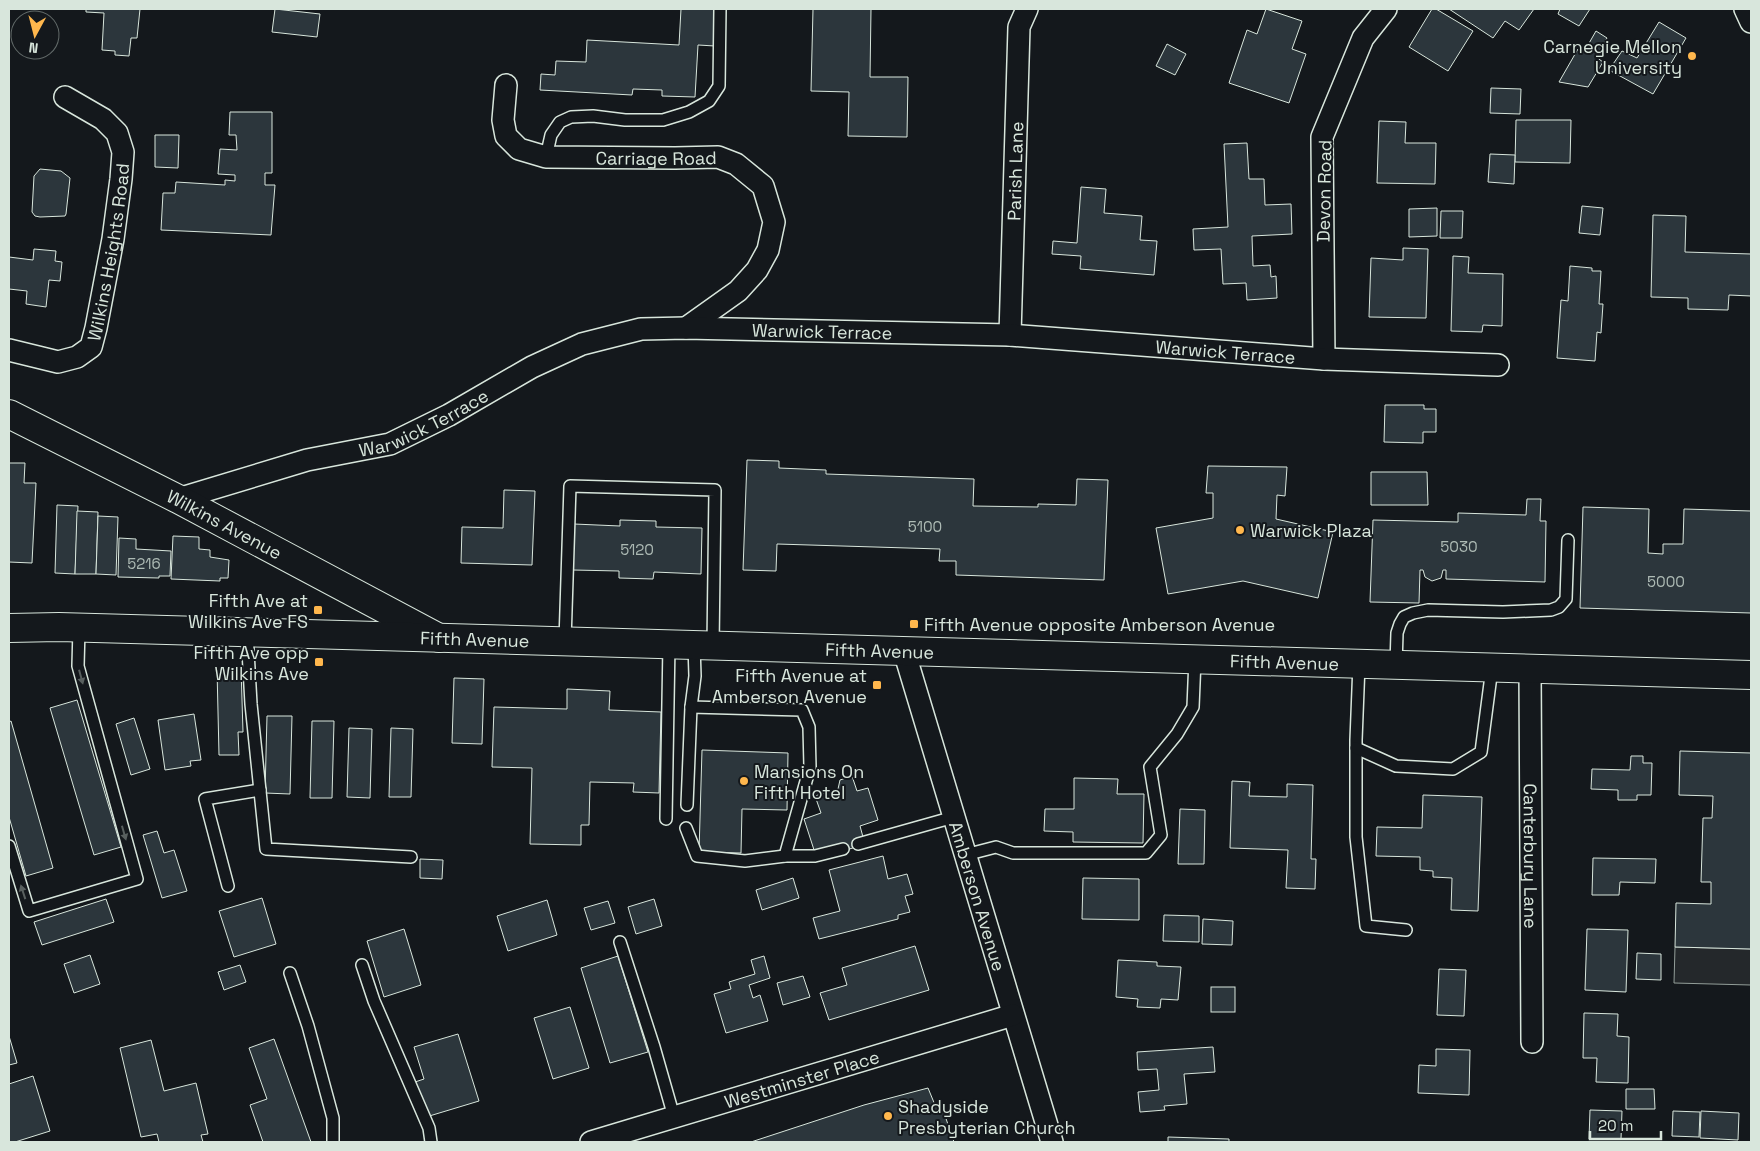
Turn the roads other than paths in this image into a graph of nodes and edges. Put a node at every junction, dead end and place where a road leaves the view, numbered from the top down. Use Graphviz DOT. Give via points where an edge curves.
graph roads {
  1 [pos="720,9"];
  2 [pos="1028,9"];
  3 [pos="1386,9"];
  4 [pos="1745,9"];
  5 [pos="1751,22"];
  6 [pos="506,85"];
  7 [pos="65,97"];
  8 [pos="546,157"];
  9 [pos="686,328"];
  10 [pos="1010,335"];
  11 [pos="9,350"];
  12 [pos="1324,359"];
  13 [pos="1498,365"];
  14 [pos="9,414"];
  15 [pos="178,499"];
  16 [pos="1568,540"];
  17 [pos="9,628"];
  18 [pos="79,628"];
  19 [pos="248,633"];
  20 [pos="439,638"];
  21 [pos="565,642"];
  22 [pos="692,645"];
  23 [pos="904,651"];
  24 [pos="1195,659"];
  25 [pos="1360,664"];
  26 [pos="1396,665"];
  27 [pos="1492,668"];
  28 [pos="1530,668"];
  29 [pos="1751,674"];
  30 [pos="691,707"];
  31 [pos="1356,748"];
  32 [pos="260,790"];
  33 [pos="687,805"];
  34 [pos="954,817"];
  35 [pos="666,819"];
  36 [pos="686,828"];
  37 [pos="858,844"];
  38 [pos="9,846"];
  39 [pos="843,849"];
  40 [pos="965,855"];
  41 [pos="785,856"];
  42 [pos="411,857"];
  43 [pos="228,886"];
  44 [pos="1406,930"];
  45 [pos="620,942"];
  46 [pos="362,965"];
  47 [pos="290,973"];
  48 [pos="1013,1015"];
  49 [pos="1532,1042"];
  50 [pos="674,1117"];
  51 [pos="333,1142"];
  52 [pos="431,1142"];
  53 [pos="592,1142"];
  54 [pos="1052,1142"];
  1 -- 8 [label="lane" via="720,86 709,101 663,120 571,116 560,122 551,135"];
  2 -- 10 [label="street, Parish Lane" via="1019,27"];
  3 -- 12 [label="street, Devon Road" via="1363,38 1322,137"];
  4 -- 5 [label="street"];
  6 -- 8 [label="street, Carriage Road" via="503,120 506,136 519,149"];
  7 -- 11 [label="street, Wilkins Heights Road" via="104,119 117,133 123,152 113,239 96,328 91,347 77,357 58,362"];
  8 -- 9 [label="street, Carriage Road" via="718,157 736,164 763,186 774,222 768,250 757,270 738,291"];
  9 -- 10 [label="street, Warwick Terrace"];
  9 -- 15 [label="street, Warwick Terrace" via="641,329 582,344 532,367 449,415 390,444 307,460"];
  10 -- 12 [label="street, Warwick Terrace"];
  12 -- 13 [label="street, Warwick Terrace"];
  14 -- 15 [label="main road, Wilkins Avenue"];
  15 -- 20 [label="main road, Wilkins Avenue"];
  16 -- 26 [label="lane" via="1566,600 1559,607 1503,612 1428,610 1413,613 1404,617 1397,633"];
  17 -- 18 [label="main road, Fifth Avenue"];
  18 -- 19 [label="main road, Fifth Avenue"];
  18 -- 38 [label="lane, one-way" via="78,666 137,878 29,911"];
  19 -- 20 [label="main road, Fifth Avenue"];
  19 -- 32 [label="lane"];
  20 -- 21 [label="main road, Fifth Avenue"];
  21 -- 22 [label="main road, Fifth Avenue"];
  21 -- 22 [label="lane" via="570,486 715,490"];
  22 -- 23 [label="main road, Fifth Avenue"];
  22 -- 30 [label="lane" via="695,676"];
  22 -- 35 [label="lane"];
  23 -- 24 [label="main road, Fifth Avenue"];
  23 -- 34 [label="street, Amberson Avenue"];
  24 -- 25 [label="main road, Fifth Avenue"];
  24 -- 40 [label="lane" via="1193,707 1177,734 1150,767 1161,835 1146,853 1013,852 996,847"];
  25 -- 26 [label="main road, Fifth Avenue"];
  25 -- 31 [label="lane"];
  26 -- 27 [label="main road, Fifth Avenue"];
  27 -- 28 [label="main road, Fifth Avenue"];
  27 -- 31 [label="lane" via="1481,752 1453,768 1396,766"];
  28 -- 29 [label="main road, Fifth Avenue"];
  28 -- 49 [label="street, Canterbury Lane"];
  30 -- 33 [label="lane"];
  30 -- 41 [label="lane" via="802,710 809,727 810,767"];
  31 -- 44 [label="lane" via="1356,837 1366,926"];
  32 -- 42 [label="lane" via="266,849"];
  32 -- 43 [label="lane" via="204,799"];
  34 -- 37 [label="lane"];
  34 -- 40 [label="street, Amberson Avenue"];
  36 -- 41 [label="lane" via="697,856 745,862"];
  39 -- 41 [label="lane" via="815,856"];
  40 -- 48 [label="street, Amberson Avenue"];
  45 -- 50 [label="lane"];
  46 -- 52 [label="lane" via="374,1001 429,1128"];
  47 -- 51 [label="lane" via="331,1110"];
  48 -- 50 [label="street, Westminster Place"];
  48 -- 54 [label="street, Amberson Avenue"];
  50 -- 53 [label="street, Westminster Place"];
}
